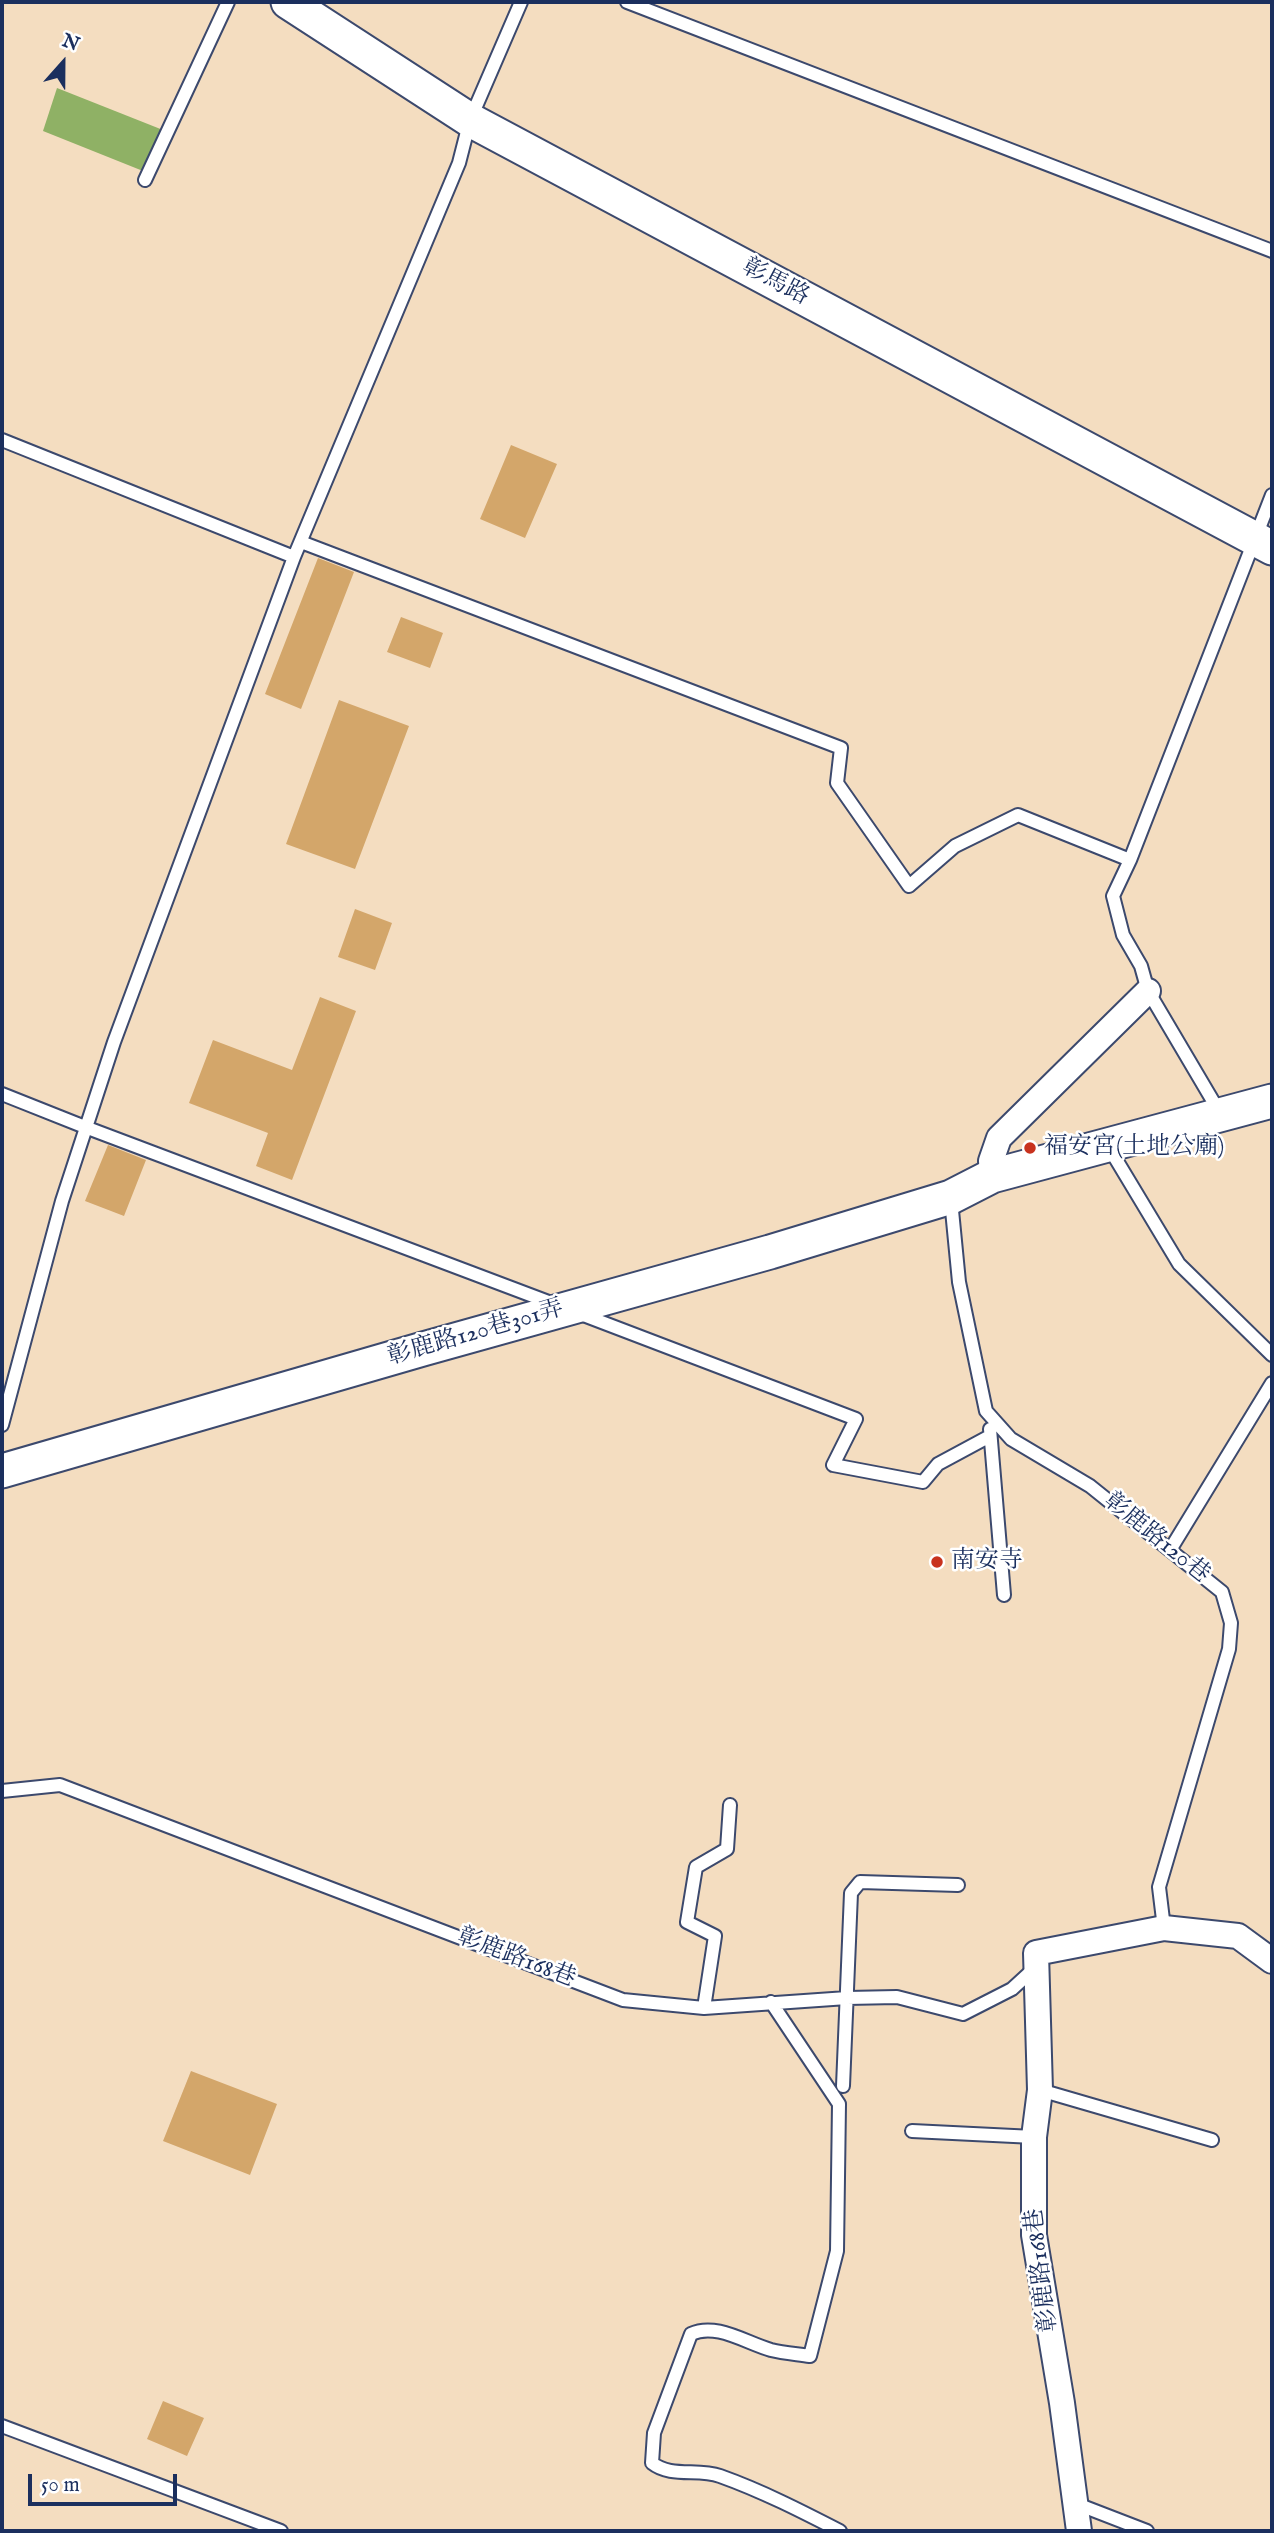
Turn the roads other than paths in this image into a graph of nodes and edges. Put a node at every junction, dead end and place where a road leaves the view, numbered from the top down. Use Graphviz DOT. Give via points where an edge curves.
graph roads {
  1 [pos="228,2"];
  2 [pos="288,2"];
  3 [pos="521,2"];
  4 [pos="626,2"];
  5 [pos="470,120"];
  6 [pos="145,180"];
  7 [pos="1272,251"];
  8 [pos="2,440"];
  9 [pos="1272,495"];
  10 [pos="301,542"];
  11 [pos="1264,544"];
  12 [pos="294,557"];
  13 [pos="1130,860"];
  14 [pos="1148,991"];
  15 [pos="2,1094"];
  16 [pos="1272,1101"];
  17 [pos="1222,1116"];
  18 [pos="85,1127"];
  19 [pos="1108,1146"];
  20 [pos="992,1176"];
  21 [pos="951,1197"];
  22 [pos="565,1308"];
  23 [pos="1272,1356"];
  24 [pos="1272,1383"];
  25 [pos="990,1415"];
  26 [pos="2,1425"];
  27 [pos="990,1436"];
  28 [pos="2,1471"];
  29 [pos="1170,1550"];
  30 [pos="1004,1595"];
  31 [pos="2,1791"];
  32 [pos="730,1805"];
  33 [pos="958,1885"];
  34 [pos="1164,1928"];
  35 [pos="1037,1959"];
  36 [pos="1272,1961"];
  37 [pos="847,1998"];
  38 [pos="771,2002"];
  39 [pos="704,2008"];
  40 [pos="844,2085"];
  41 [pos="1040,2090"];
  42 [pos="912,2131"];
  43 [pos="1034,2137"];
  44 [pos="1212,2140"];
  45 [pos="2,2426"];
  46 [pos="1077,2504"];
  47 [pos="281,2531"];
  48 [pos="840,2531"];
  49 [pos="1079,2531"];
  50 [pos="1147,2531"];
  1 -- 6 [label="lane"];
  2 -- 5 [label="street, 彰馬路"];
  3 -- 5 [label="lane"];
  4 -- 7 [label="lane"];
  5 -- 10 [label="lane" via="459,163"];
  5 -- 11 [label="street, 彰馬路"];
  8 -- 12 [label="lane"];
  9 -- 11 [label="lane"];
  10 -- 12 [label="lane"];
  10 -- 13 [label="lane" via="841,748 837,783 909,886 955,846 1018,815"];
  11 -- 13 [label="lane"];
  12 -- 18 [label="lane"];
  13 -- 14 [label="lane" via="1113,897 1123,935 1141,966"];
  14 -- 17 [label="lane"];
  14 -- 20 [label="street" via="999,1138 991,1161"];
  15 -- 18 [label="lane"];
  16 -- 17 [label="street, 彰鹿路120巷301弄"];
  17 -- 19 [label="street, 彰鹿路120巷301弄"];
  18 -- 22 [label="lane"];
  18 -- 26 [label="lane"];
  19 -- 20 [label="street, 彰鹿路120巷301弄"];
  19 -- 23 [label="lane" via="1179,1264"];
  20 -- 21 [label="street, 彰鹿路120巷301弄"];
  21 -- 22 [label="street, 彰鹿路120巷301弄"];
  21 -- 25 [label="lane, 彰鹿路120巷" via="959,1282 977,1375"];
  22 -- 27 [label="lane" via="856,1419 833,1465 923,1482 938,1464"];
  22 -- 28 [label="street, 彰鹿路120巷301弄"];
  24 -- 29 [label="lane"];
  25 -- 27 [label="lane"];
  25 -- 29 [label="lane, 彰鹿路120巷" via="1011,1439 1090,1486"];
  27 -- 30 [label="lane"];
  29 -- 34 [label="lane, 彰鹿路120巷" via="1222,1592 1231,1623 1229,1649 1159,1886"];
  31 -- 39 [label="lane, 彰鹿路168巷" via="60,1785 623,2000"];
  32 -- 39 [label="lane" via="727,1849 696,1867 687,1922 715,1936"];
  33 -- 37 [label="lane" via="860,1882 855,1886"];
  34 -- 35 [label="street"];
  34 -- 36 [label="street" via="1238,1936"];
  35 -- 37 [label="lane, 彰鹿路168巷" via="1012,1989 963,2014 897,1997"];
  35 -- 41 [label="street, 彰鹿路168巷"];
  37 -- 38 [label="lane, 彰鹿路168巷"];
  37 -- 40 [label="lane"];
  38 -- 39 [label="lane, 彰鹿路168巷"];
  38 -- 48 [label="lane" via="839,2104 834,2264 810,2356 772,2350 724,2333 701,2329 691,2334 654,2433 652,2463 661,2470 717,2474"];
  41 -- 43 [label="street, 彰鹿路168巷"];
  41 -- 44 [label="lane"];
  42 -- 43 [label="lane"];
  43 -- 46 [label="street, 彰鹿路168巷" via="1034,2235"];
  45 -- 47 [label="lane"];
  46 -- 49 [label="street, 彰鹿路168巷"];
  46 -- 50 [label="lane"];
}
